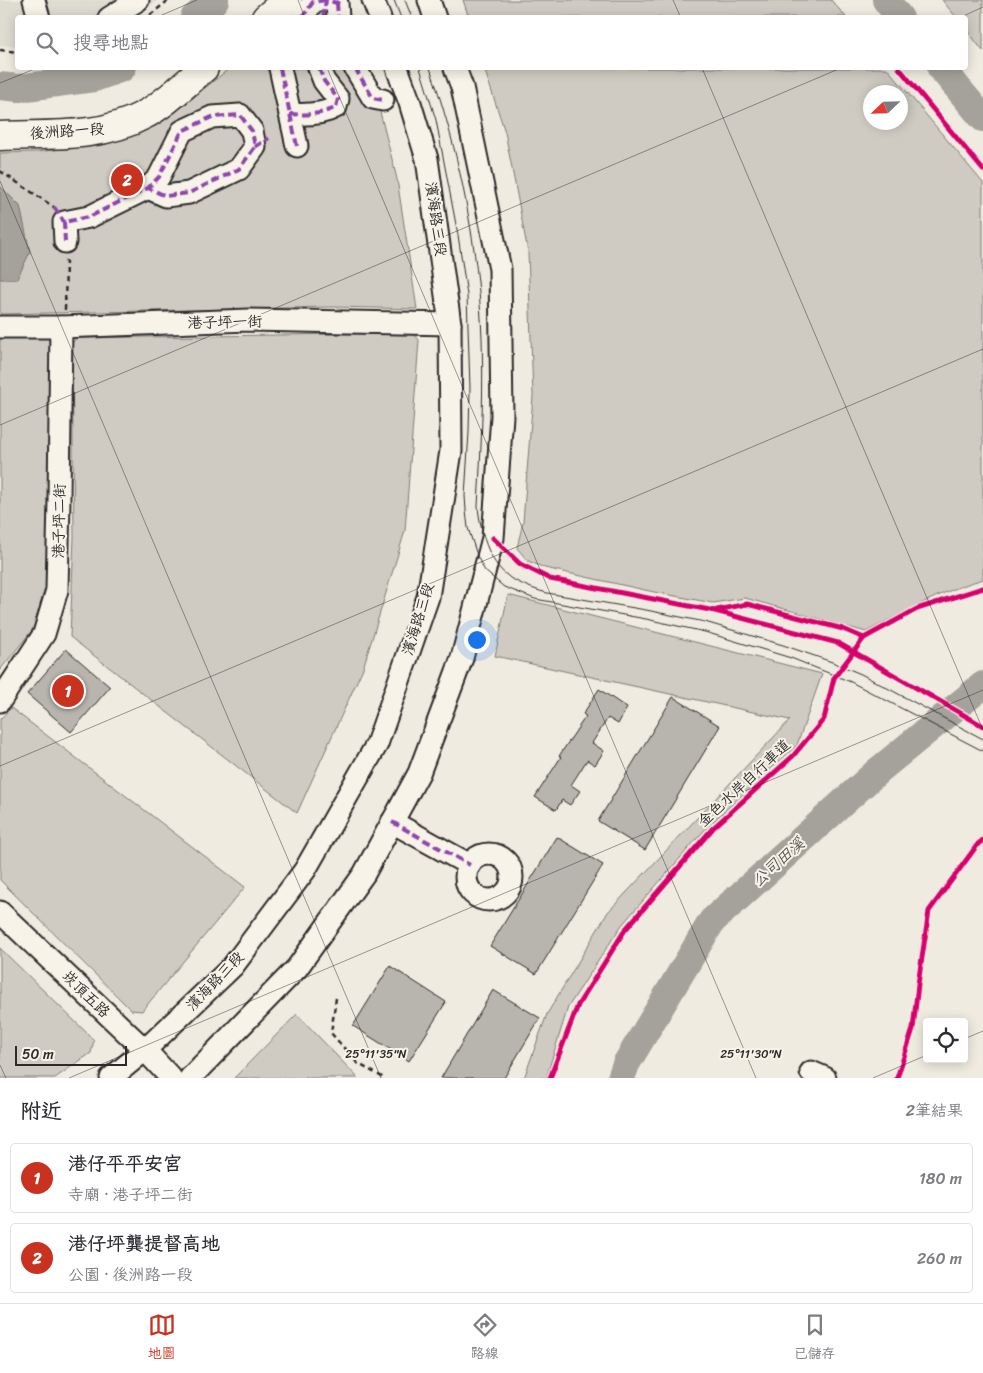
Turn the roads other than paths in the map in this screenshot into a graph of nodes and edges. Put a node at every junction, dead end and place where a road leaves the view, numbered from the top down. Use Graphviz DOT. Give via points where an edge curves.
graph roads {
  1 [pos="34,0"];
  2 [pos="138,0"];
  3 [pos="286,0"];
  4 [pos="373,0"];
  5 [pos="429,0"];
  6 [pos="333,8"];
  7 [pos="38,15"];
  8 [pos="115,15"];
  9 [pos="269,15"];
  10 [pos="304,15"];
  11 [pos="379,15"];
  12 [pos="435,15"];
  13 [pos="202,70"];
  14 [pos="280,70"];
  15 [pos="320,70"];
  16 [pos="356,70"];
  17 [pos="398,70"];
  18 [pos="456,70"];
  19 [pos="383,100"];
  20 [pos="290,114"];
  21 [pos="0,136"];
  22 [pos="298,146"];
  23 [pos="148,188"];
  24 [pos="61,224"];
  25 [pos="63,319"];
  26 [pos="450,324"];
  27 [pos="0,327"];
  28 [pos="0,701"];
  29 [pos="392,822"];
  30 [pos="470,865"];
  31 [pos="0,912"];
  32 [pos="145,1050"];
  33 [pos="111,1078"];
  34 [pos="171,1078"];
  35 [pos="190,1078"];
  1 -- 7 [label="street"];
  2 -- 8 [label="street"];
  3 -- 9 [label="main road"];
  4 -- 11 [label="street"];
  5 -- 12 [label="street"];
  6 -- 10 [label="street" via="313,2"];
  13 -- 21 [label="main road, 後洲路一段" via="144,115 113,128 84,133"];
  14 -- 20 [label="street"];
  15 -- 20 [label="street" via="338,99 336,107 328,112"];
  16 -- 19 [label="street" via="373,98"];
  17 -- 26 [label="street, 濱海路三段" via="428,160"];
  18 -- 29 [label="street" via="500,269 502,416 493,538 462,658 419,773"];
  20 -- 22 [label="street"];
  23 -- 23 [label="street" via="166,196 189,193 240,170 262,142 240,115 212,117 182,131 159,177"];
  23 -- 24 [label="street" via="89,217"];
  25 -- 26 [label="street, 港子坪一街"];
  25 -- 27 [label="street, 港子坪一街"];
  25 -- 28 [label="street, 港子坪二街" via="57,590 44,634"];
  26 -- 32 [label="street, 濱海路三段" via="451,451 428,598 377,744 305,870 233,966"];
  29 -- 30 [label="street"];
  29 -- 35 [label="street" via="364,874 297,968"];
  31 -- 32 [label="street, 崁頂五路"];
  32 -- 33 [label="street, 濱海路三段"];
  32 -- 34 [label="street, 崁頂五路"];
}
